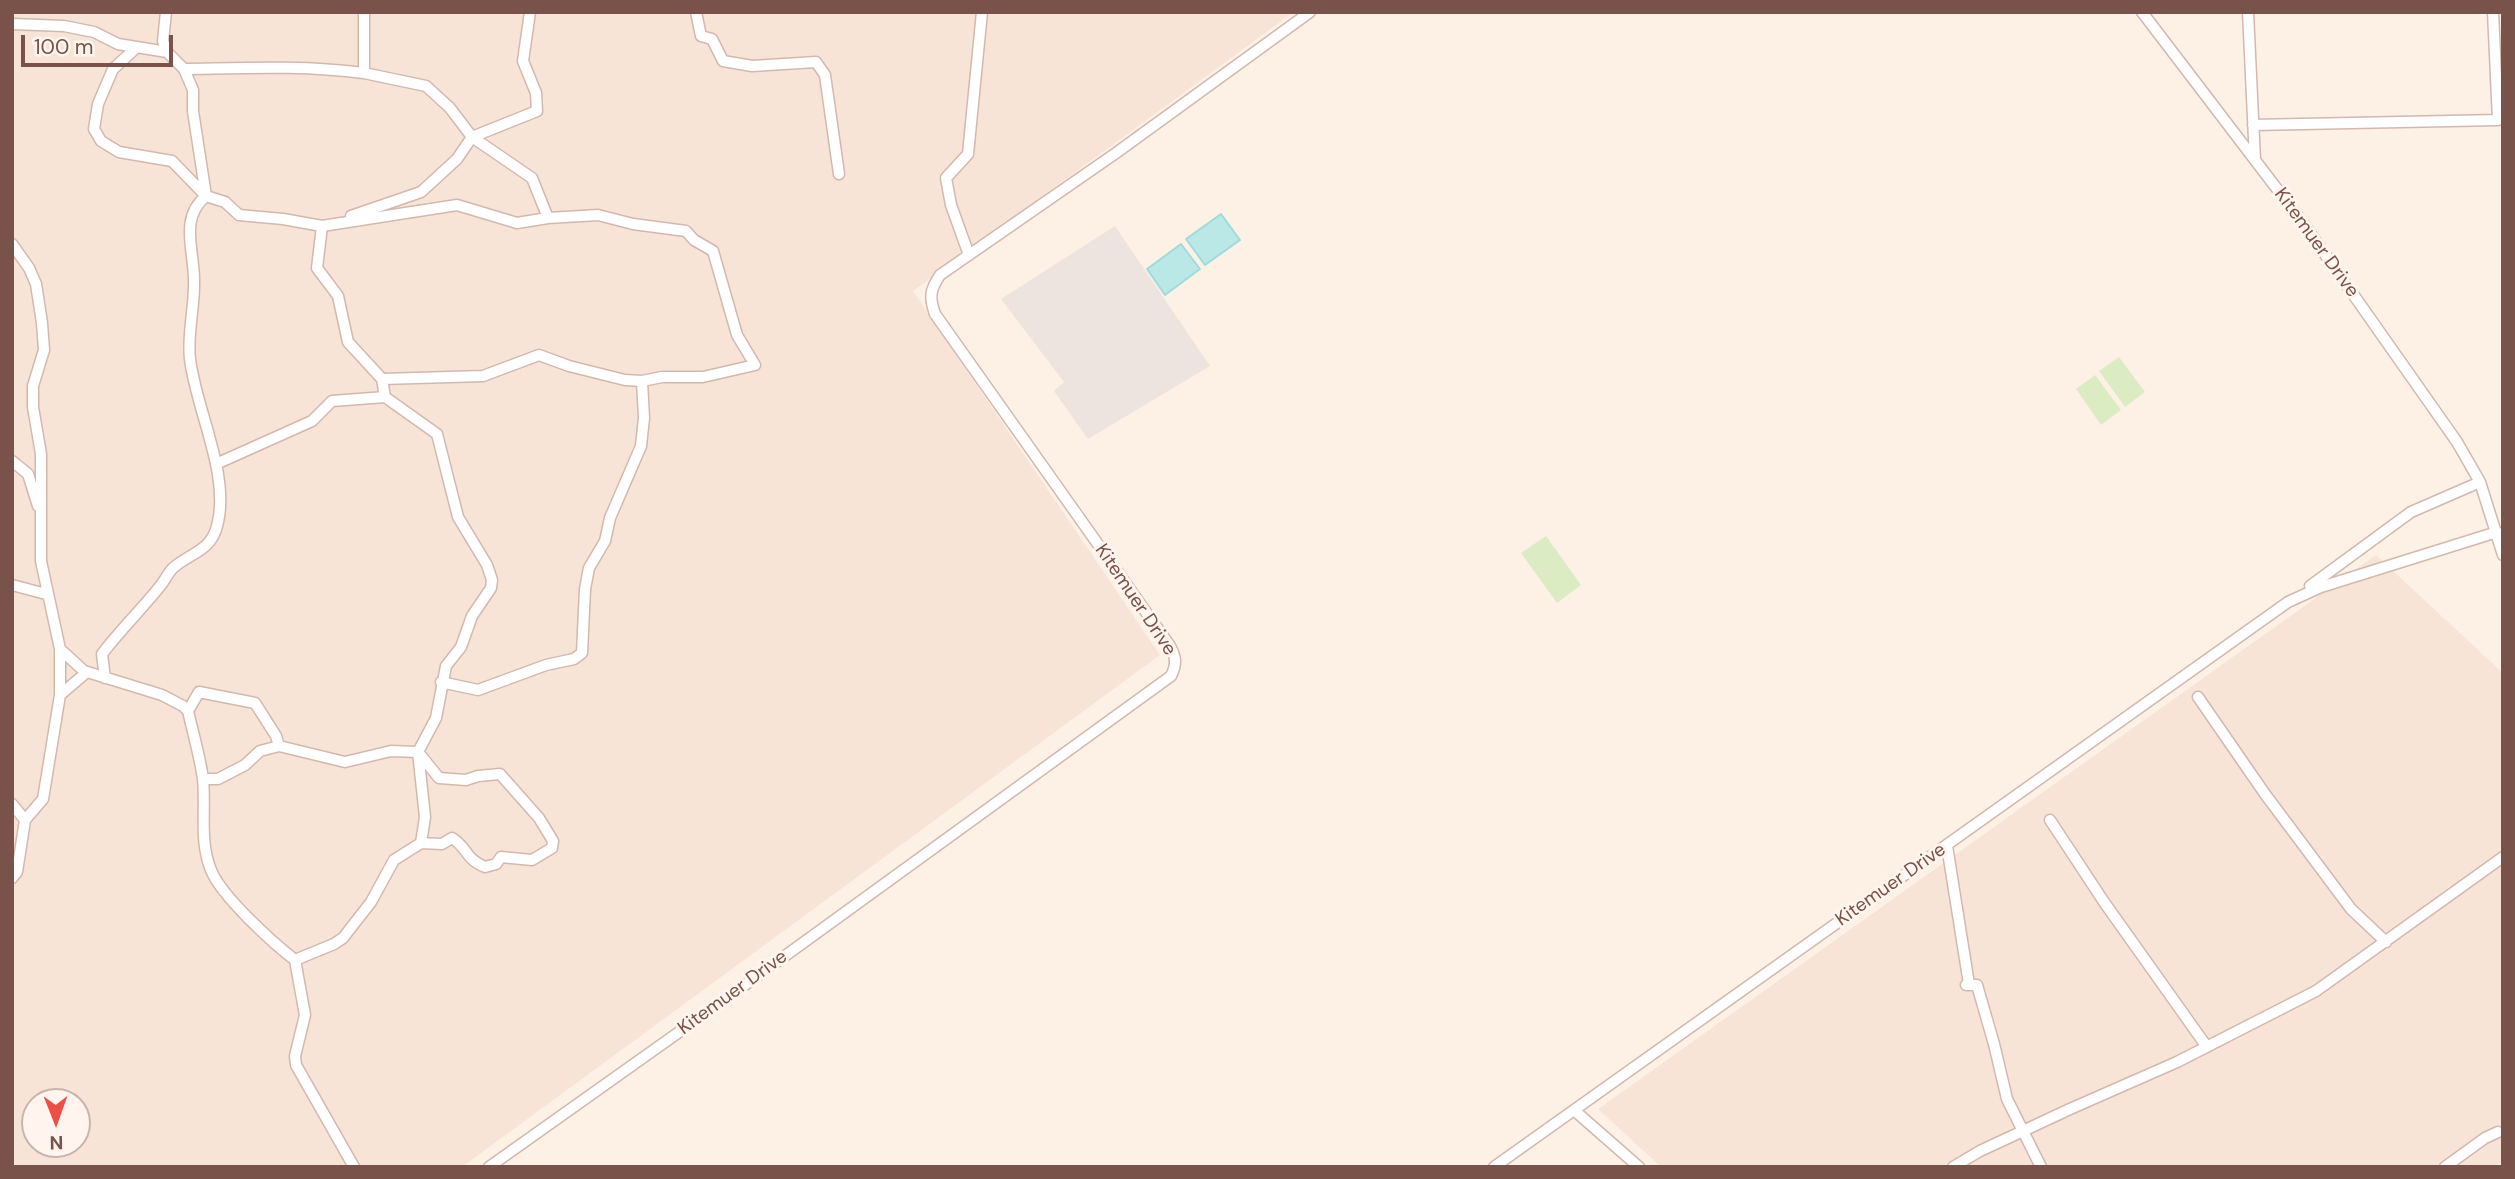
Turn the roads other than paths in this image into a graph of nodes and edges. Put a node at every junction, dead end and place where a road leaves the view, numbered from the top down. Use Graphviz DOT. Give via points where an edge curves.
graph roads {
  1 [pos="166,12"];
  2 [pos="364,12"];
  3 [pos="530,12"];
  4 [pos="696,12"];
  5 [pos="982,12"];
  6 [pos="1310,12"];
  7 [pos="2142,12"];
  8 [pos="2248,12"];
  9 [pos="2493,12"];
  10 [pos="12,24"];
  11 [pos="136,48"];
  12 [pos="167,52"];
  13 [pos="184,69"];
  14 [pos="364,73"];
  15 [pos="2253,125"];
  16 [pos="472,137"];
  17 [pos="2256,160"];
  18 [pos="839,174"];
  19 [pos="206,196"];
  20 [pos="548,218"];
  21 [pos="322,226"];
  22 [pos="12,244"];
  23 [pos="969,256"];
  24 [pos="382,379"];
  25 [pos="642,381"];
  26 [pos="385,397"];
  27 [pos="12,461"];
  28 [pos="216,464"];
  29 [pos="2480,482"];
  30 [pos="41,515"];
  31 [pos="2497,532"];
  32 [pos="2503,555"];
  33 [pos="12,585"];
  34 [pos="46,594"];
  35 [pos="2288,602"];
  36 [pos="60,649"];
  37 [pos="87,672"];
  38 [pos="106,678"];
  39 [pos="441,682"];
  40 [pos="60,695"];
  41 [pos="2198,697"];
  42 [pos="188,711"];
  43 [pos="279,746"];
  44 [pos="418,752"];
  45 [pos="202,779"];
  46 [pos="12,804"];
  47 [pos="25,820"];
  48 [pos="2050,820"];
  49 [pos="421,843"];
  50 [pos="1947,846"];
  51 [pos="2503,857"];
  52 [pos="12,878"];
  53 [pos="2386,942"];
  54 [pos="295,960"];
  55 [pos="2207,1047"];
  56 [pos="1575,1111"];
  57 [pos="2022,1132"];
  58 [pos="2498,1132"];
  59 [pos="354,1167"];
  60 [pos="489,1167"];
  61 [pos="1494,1167"];
  62 [pos="1639,1167"];
  63 [pos="1953,1167"];
  64 [pos="2041,1167"];
  65 [pos="2445,1167"];
  1 -- 12 [label="street" via="162,36"];
  2 -- 14 [label="street"];
  3 -- 16 [label="street" via="523,61 536,93 537,111"];
  4 -- 18 [label="street" via="701,36 712,39 723,61 752,66 816,62 825,75"];
  5 -- 23 [label="street" via="968,154 946,178"];
  6 -- 23 [label="street, Kitemuer Drive"];
  7 -- 17 [label="street, Kitemuer Drive"];
  8 -- 15 [label="street"];
  9 -- 15 [label="street" via="2498,120"];
  10 -- 11 [label="street" via="84,30"];
  11 -- 12 [label="street"];
  11 -- 19 [label="street" via="113,69 94,129 101,141 119,152 172,161"];
  12 -- 13 [label="street"];
  13 -- 14 [label="street" via="318,67"];
  13 -- 19 [label="street" via="192,90"];
  14 -- 16 [label="street" via="426,86"];
  15 -- 17 [label="street"];
  16 -- 20 [label="street" via="532,178"];
  16 -- 21 [label="street" via="457,159 421,192"];
  17 -- 29 [label="street, Kitemuer Drive" via="2435,411"];
  19 -- 21 [label="street" via="225,202 239,215"];
  19 -- 28 [label="street" via="195,205 189,234 194,279 189,348"];
  20 -- 21 [label="street" via="517,223 457,205"];
  20 -- 25 [label="street" via="598,215 686,231 713,251 737,335 755,365 703,377"];
  21 -- 24 [label="street" via="317,268 338,296 348,342"];
  22 -- 30 [label="street" via="36,284 42,323 44,350 33,386 41,454"];
  23 -- 60 [label="street, Kitemuer Drive" via="940,275 932,287 935,314 1170,646 1175,655 1171,676"];
  24 -- 25 [label="street" via="483,376 538,355"];
  24 -- 26 [label="street"];
  25 -- 39 [label="street" via="641,446 605,541 589,568 582,653 478,690"];
  26 -- 28 [label="street" via="332,401 312,421"];
  26 -- 39 [label="street" via="437,434 458,517 492,580"];
  27 -- 30 [label="street" via="27,474"];
  28 -- 38 [label="street" via="218,525 212,539 171,570 102,654"];
  29 -- 31 [label="street, Kitemuer Drive"];
  29 -- 35 [label="street, Kitemuer Drive" via="2411,512"];
  30 -- 34 [label="street"];
  31 -- 32 [label="street"];
  31 -- 35 [label="street, Kitemuer Drive" via="2321,587"];
  33 -- 34 [label="street"];
  34 -- 36 [label="street"];
  35 -- 50 [label="street, Kitemuer Drive"];
  36 -- 37 [label="street"];
  36 -- 40 [label="street"];
  37 -- 38 [label="street"];
  37 -- 40 [label="street"];
  38 -- 42 [label="street" via="162,695"];
  39 -- 44 [label="street" via="436,718"];
  40 -- 47 [label="street" via="43,799"];
  41 -- 53 [label="street" via="2351,909"];
  42 -- 43 [label="street" via="199,692 255,703"];
  42 -- 45 [label="street"];
  43 -- 44 [label="street" via="345,762 391,751"];
  43 -- 45 [label="street" via="260,751 218,779"];
  44 -- 49 [label="street" via="425,817"];
  44 -- 49 [label="street" via="439,778 466,780 500,774 539,818 554,844 532,860 501,857 485,867 471,861 452,838 442,844"];
  45 -- 54 [label="street" via="205,851 212,873 272,942"];
  46 -- 47 [label="street"];
  47 -- 52 [label="street" via="17,872"];
  48 -- 55 [label="street"];
  49 -- 54 [label="street" via="394,860 371,902 343,938"];
  50 -- 56 [label="street, Kitemuer Drive"];
  50 -- 57 [label="street" via="1967,984 1977,985 2007,1099"];
  51 -- 53 [label="street"];
  53 -- 55 [label="street" via="2316,991"];
  54 -- 59 [label="street" via="305,1015 296,1065"];
  55 -- 57 [label="street"];
  56 -- 61 [label="street, Kitemuer Drive"];
  56 -- 62 [label="street"];
  57 -- 63 [label="street"];
  57 -- 64 [label="street"];
  58 -- 65 [label="street"];
}
